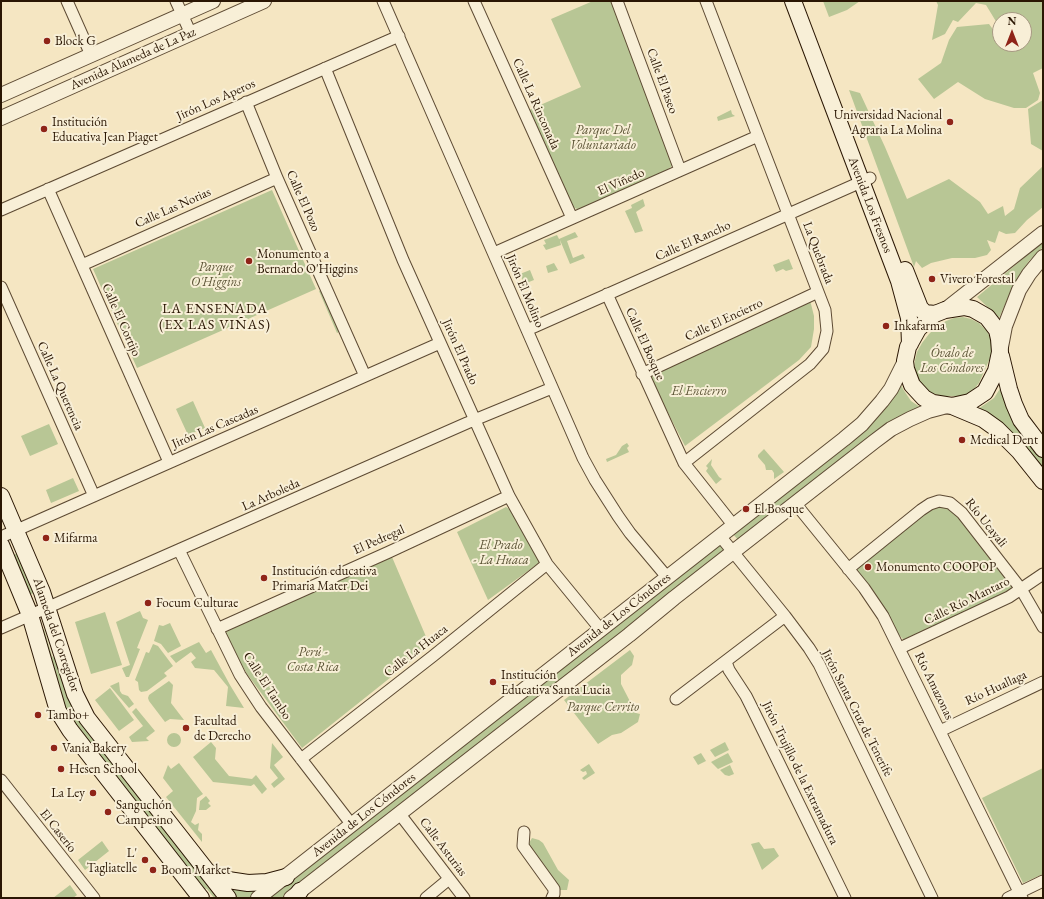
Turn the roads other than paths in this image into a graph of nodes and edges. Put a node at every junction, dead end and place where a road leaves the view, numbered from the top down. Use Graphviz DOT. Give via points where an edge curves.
graph roads {
  1 [pos="67,1"];
  2 [pos="176,1"];
  3 [pos="212,1"];
  4 [pos="264,1"];
  5 [pos="383,1"];
  6 [pos="474,1"];
  7 [pos="617,1"];
  8 [pos="706,1"];
  9 [pos="793,1"];
  10 [pos="804,1"];
  11 [pos="182,14"];
  12 [pos="191,34"];
  13 [pos="399,36"];
  14 [pos="91,55"];
  15 [pos="325,68"];
  16 [pos="1,95"];
  17 [pos="246,102"];
  18 [pos="1,118"];
  19 [pos="758,136"];
  20 [pos="680,170"];
  21 [pos="277,178"];
  22 [pos="865,180"];
  23 [pos="48,189"];
  24 [pos="1,210"];
  25 [pos="788,214"];
  26 [pos="572,218"];
  27 [pos="1043,233"];
  28 [pos="494,253"];
  29 [pos="1043,257"];
  30 [pos="82,265"];
  31 [pos="1,287"];
  32 [pos="818,292"];
  33 [pos="607,294"];
  34 [pos="940,312"];
  35 [pos="527,330"];
  36 [pos="440,343"];
  37 [pos="910,344"];
  38 [pos="1000,350"];
  39 [pos="905,361"];
  40 [pos="642,374"];
  41 [pos="365,376"];
  42 [pos="552,388"];
  43 [pos="949,406"];
  44 [pos="475,420"];
  45 [pos="1043,449"];
  46 [pos="169,462"];
  47 [pos="684,463"];
  48 [pos="1043,481"];
  49 [pos="1,496"];
  50 [pos="94,496"];
  51 [pos="509,496"];
  52 [pos="795,503"];
  53 [pos="734,526"];
  54 [pos="16,531"];
  55 [pos="720,536"];
  56 [pos="1,537"];
  57 [pos="1,545"];
  58 [pos="179,550"];
  59 [pos="733,551"];
  60 [pos="548,564"];
  61 [pos="848,569"];
  62 [pos="1043,574"];
  63 [pos="667,577"];
  64 [pos="1021,589"];
  65 [pos="48,608"];
  66 [pos="30,615"];
  67 [pos="785,616"];
  68 [pos="1043,627"];
  69 [pos="1,628"];
  70 [pos="217,629"];
  71 [pos="601,630"];
  72 [pos="900,648"];
  73 [pos="726,662"];
  74 [pos="1043,682"];
  75 [pos="676,699"];
  76 [pos="940,731"];
  77 [pos="300,759"];
  78 [pos="1,780"];
  79 [pos="399,813"];
  80 [pos="352,825"];
  81 [pos="524,832"];
  82 [pos="208,872"];
  83 [pos="286,877"];
  84 [pos="449,879"];
  85 [pos="1043,881"];
  86 [pos="192,891"];
  87 [pos="1020,895"];
  88 [pos="295,896"];
  89 [pos="94,898"];
  90 [pos="201,898"];
  91 [pos="228,898"];
  92 [pos="258,898"];
  93 [pos="426,898"];
  94 [pos="464,898"];
  95 [pos="552,898"];
  96 [pos="844,898"];
  97 [pos="932,898"];
  98 [pos="1008,898"];
  1 -- 14 [label="street"];
  2 -- 11 [label="street"];
  3 -- 11 [label="street, Avenida Alameda de La Paz"];
  4 -- 12 [label="street, Avenida Alameda de La Paz"];
  5 -- 13 [label="street, Jirón El Molino"];
  6 -- 26 [label="street, Calle La Rinconada"];
  7 -- 20 [label="street, Calle El Paseo"];
  8 -- 19 [label="street, La Quebrada"];
  9 -- 22 [label="main road, Avenida Los Fresnos"];
  10 -- 22 [label="main road, Avenida Los Fresnos"];
  11 -- 12 [label="street"];
  11 -- 14 [label="street, Avenida Alameda de La Paz"];
  12 -- 18 [label="street, Avenida Alameda de La Paz"];
  13 -- 15 [label="street, Jirón Los Aperos"];
  13 -- 28 [label="street, Jirón El Molino"];
  14 -- 16 [label="street, Avenida Alameda de La Paz"];
  15 -- 17 [label="street, Jirón Los Aperos"];
  15 -- 36 [label="street, Jirón El Prado" via="403,260"];
  17 -- 21 [label="street, Calle El Pozo"];
  17 -- 23 [label="street, Jirón Los Aperos"];
  19 -- 20 [label="street, El Viñedo"];
  19 -- 25 [label="street, La Quebrada"];
  20 -- 26 [label="street, El Viñedo"];
  21 -- 30 [label="street, Calle Las Norias"];
  21 -- 41 [label="street, Calle El Pozo"];
  22 -- 25 [label="street, Calle El Rancho"];
  22 -- 34 [label="main road, Avenida Los Fresnos" via="918,303 924,313"];
  22 -- 37 [label="main road, Avenida Los Fresnos" via="909,318"];
  23 -- 24 [label="street, Jirón Los Aperos"];
  23 -- 30 [label="street, Calle El Cortijo"];
  25 -- 32 [label="street, La Quebrada"];
  25 -- 33 [label="street, Calle El Rancho"];
  26 -- 28 [label="street, El Viñedo"];
  27 -- 34 [label="street" via="970,292"];
  28 -- 35 [label="street, Jirón El Molino"];
  29 -- 38 [label="street" via="1019,290"];
  30 -- 46 [label="street, Calle El Cortijo"];
  31 -- 50 [label="street, Calle La Querencia"];
  32 -- 40 [label="street, Calle El Encierro"];
  32 -- 47 [label="street, La Quebrada" via="825,310 827,331 823,349 810,364"];
  33 -- 35 [label="street, Calle El Rancho"];
  33 -- 40 [label="street, Calle El Bosque"];
  34 -- 37 [label="main road" via="918,329"];
  34 -- 38 [label="main road" via="964,307 987,317 1000,338"];
  35 -- 42 [label="street, Jirón El Molino"];
  36 -- 41 [label="street, Jirón Las Cascadas"];
  36 -- 44 [label="street, Jirón El Prado"];
  37 -- 39 [label="main road"];
  38 -- 43 [label="main road" via="996,371 984,392 970,402"];
  38 -- 45 [label="main road" via="1014,404 1021,420"];
  39 -- 43 [label="main road" via="908,376 917,392 933,403"];
  39 -- 53 [label="street, Avenida de Los Cóndores" via="891,389 862,424"];
  40 -- 47 [label="street, Calle El Bosque"];
  41 -- 46 [label="street, Jirón Las Cascadas"];
  42 -- 44 [label="street, La Arboleda"];
  42 -- 63 [label="street, Jirón El Molino" via="583,458 607,500 630,533"];
  43 -- 48 [label="main road" via="983,419 996,428"];
  43 -- 52 [label="street, Avenida de Los Cóndores" via="928,411 891,429"];
  44 -- 51 [label="street, Jirón El Prado"];
  44 -- 58 [label="street, La Arboleda"];
  46 -- 50 [label="street, Jirón Las Cascadas"];
  47 -- 53 [label="street, Calle El Bosque"];
  49 -- 54 [label="main road, Alameda del Corregidor"];
  50 -- 54 [label="street, Jirón Las Cascadas"];
  51 -- 60 [label="street, Jirón El Prado"];
  51 -- 70 [label="street, El Pedregal"];
  52 -- 59 [label="street, Avenida de Los Cóndores"];
  52 -- 61 [label="street, Río Amazonas"];
  53 -- 55 [label="street, Avenida de Los Cóndores"];
  54 -- 56 [label="street, Jirón Las Cascadas"];
  54 -- 65 [label="main road, Alameda del Corregidor"];
  55 -- 59 [label="street, Jirón Santa Cruz de Tenerife"];
  55 -- 63 [label="street, Avenida de Los Cóndores"];
  57 -- 66 [label="main road"];
  58 -- 65 [label="street, La Arboleda"];
  58 -- 70 [label="street, Calle El Tambo"];
  59 -- 67 [label="street, Jirón Santa Cruz de Tenerife"];
  59 -- 79 [label="street, Avenida de Los Cóndores"];
  60 -- 71 [label="street, Jirón El Prado"];
  60 -- 77 [label="street, Calle La Huaca"];
  61 -- 64 [label="street, Río Ucayali" via="921,510 930,504 944,501 962,513"];
  61 -- 72 [label="street, Río Amazonas" via="877,606"];
  62 -- 64 [label="street, Calle Río Mantaro"];
  63 -- 71 [label="street, Avenida de Los Cóndores"];
  64 -- 68 [label="street, Río Ucayali"];
  64 -- 72 [label="street, Calle Río Mantaro"];
  65 -- 66 [label="street, La Arboleda"];
  65 -- 82 [label="main road, Alameda del Corregidor" via="76,694 87,718"];
  66 -- 69 [label="street, La Arboleda"];
  66 -- 86 [label="main road" via="58,711"];
  67 -- 73 [label="street"];
  67 -- 97 [label="street, Jirón Santa Cruz de Tenerife" via="819,664"];
  70 -- 77 [label="street, Calle El Tambo" via="240,675"];
  71 -- 80 [label="street, Avenida de Los Cóndores"];
  72 -- 76 [label="street, Río Amazonas"];
  73 -- 75 [label="street"];
  73 -- 96 [label="street, Jirón Trujillo de la Extramadura" via="754,710"];
  74 -- 76 [label="street, Río Huallaga"];
  76 -- 87 [label="street, Río Amazonas"];
  77 -- 80 [label="street, Calle El Tambo"];
  78 -- 89 [label="street, El Caserío"];
  79 -- 84 [label="street, Calle Asturias"];
  79 -- 88 [label="street, Avenida de Los Cóndores"];
  80 -- 83 [label="street, Avenida de Los Cóndores"];
  81 -- 95 [label="street" via="523,846 554,889"];
  82 -- 83 [label="main road" via="228,880 248,883"];
  82 -- 91 [label="main road, Alameda del Corregidor"];
  83 -- 92 [label="street, Avenida de Los Cóndores"];
  84 -- 93 [label="street"];
  84 -- 94 [label="street, Calle Asturias"];
  85 -- 87 [label="street"];
  86 -- 90 [label="main road"];
  87 -- 98 [label="street"];
}
